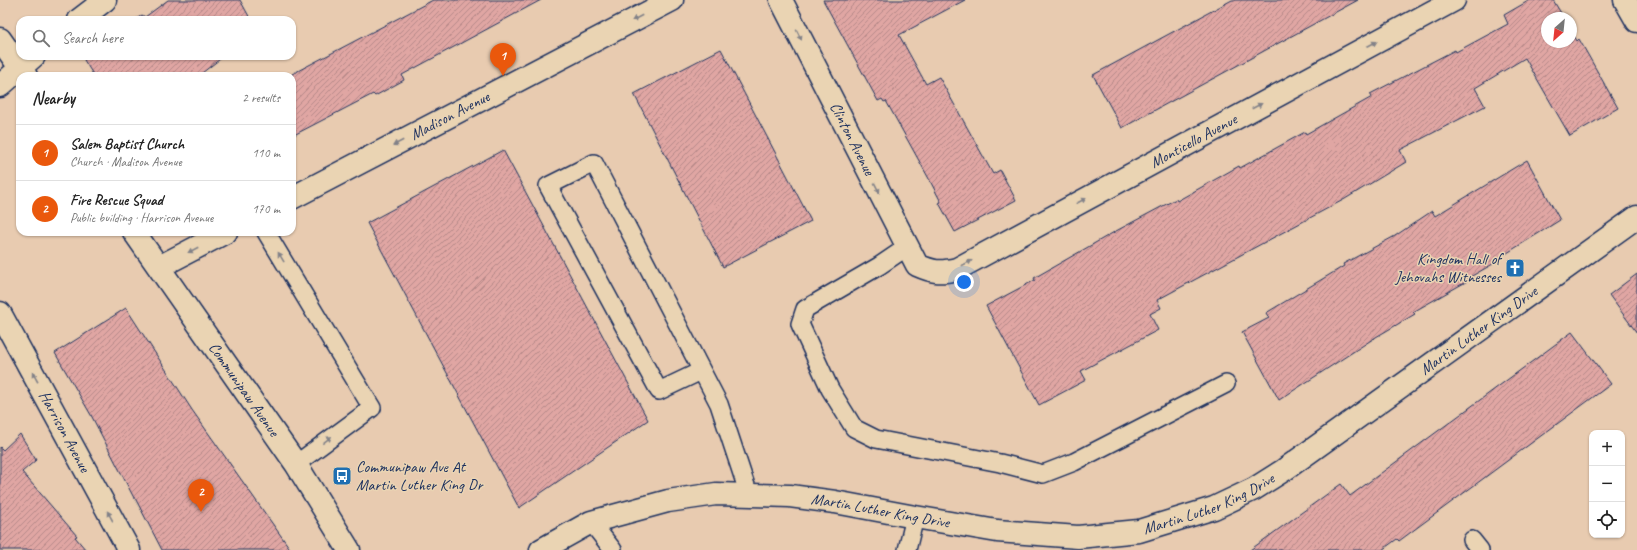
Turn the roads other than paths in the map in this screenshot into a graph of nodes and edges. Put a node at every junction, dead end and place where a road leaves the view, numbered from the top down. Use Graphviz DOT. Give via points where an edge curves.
graph roads {
  1 [pos="105,0"];
  2 [pos="672,0"];
  3 [pos="781,0"];
  4 [pos="1454,0"];
  5 [pos="84,16"];
  6 [pos="0,39"];
  7 [pos="16,56"];
  8 [pos="16,74"];
  9 [pos="0,86"];
  10 [pos="296,196"];
  11 [pos="1637,216"];
  12 [pos="137,236"];
  13 [pos="218,236"];
  14 [pos="268,236"];
  15 [pos="907,247"];
  16 [pos="159,267"];
  17 [pos="930,271"];
  18 [pos="0,313"];
  19 [pos="701,371"];
  20 [pos="1226,384"];
  21 [pos="296,464"];
  22 [pos="749,495"];
  23 [pos="914,517"];
  24 [pos="591,522"];
  25 [pos="129,550"];
  26 [pos="349,550"];
  27 [pos="541,550"];
  28 [pos="612,550"];
  29 [pos="906,550"];
  1 -- 5 [label="street"];
  2 -- 10 [label="street, Madison Avenue, one-way"];
  3 -- 15 [label="street, Clinton Avenue, one-way"];
  17 -- 4 [label="street, Monticello Avenue, one-way" via="942,273 956,268"];
  6 -- 7 [label="street"];
  8 -- 9 [label="street"];
  11 -- 23 [label="street, Martin Luther King Drive" via="1284,470 1254,489 1214,508 1139,531 1078,538 997,531"];
  12 -- 16 [label="street, Communipaw Avenue"];
  13 -- 16 [label="street, one-way"];
  21 -- 14 [label="lane, one-way" via="372,408"];
  15 -- 17 [label="street, Clinton Avenue" via="917,265"];
  15 -- 20 [label="lane" via="805,309 800,324 830,390 854,428 876,439 1043,474 1074,462"];
  16 -- 21 [label="street, Communipaw Avenue"];
  25 -- 18 [label="street, Harrison Avenue, one-way"];
  19 -- 19 [label="lane" via="594,163 548,186 659,392"];
  19 -- 22 [label="lane" via="719,404"];
  21 -- 26 [label="street, Communipaw Avenue"];
  22 -- 23 [label="street, Martin Luther King Drive" via="790,496 836,502"];
  22 -- 24 [label="street, Martin Luther King Drive" via="716,494 668,501"];
  23 -- 29 [label="lane"];
  24 -- 27 [label="street, Martin Luther King Drive"];
  24 -- 28 [label="lane"];
}
